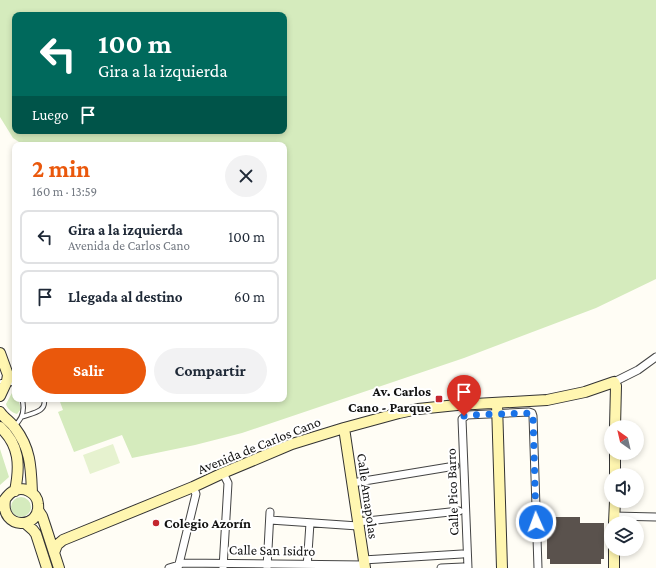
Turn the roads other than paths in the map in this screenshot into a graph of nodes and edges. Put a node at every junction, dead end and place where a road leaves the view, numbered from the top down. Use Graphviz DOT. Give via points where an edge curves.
graph roads {
  1 [pos="2,357"];
  2 [pos="656,357"];
  3 [pos="614,382"];
  4 [pos="7,383"];
  5 [pos="0,396"];
  6 [pos="23,402"];
  7 [pos="44,402"];
  8 [pos="497,409"];
  9 [pos="0,412"];
  10 [pos="464,416"];
  11 [pos="22,417"];
  12 [pos="615,420"];
  13 [pos="14,426"];
  14 [pos="1,428"];
  15 [pos="344,428"];
  16 [pos="455,466"];
  17 [pos="223,473"];
  18 [pos="352,483"];
  19 [pos="193,487"];
  20 [pos="15,490"];
  21 [pos="32,493"];
  22 [pos="3,503"];
  23 [pos="38,510"];
  24 [pos="459,511"];
  25 [pos="656,516"];
  26 [pos="644,517"];
  27 [pos="4,518"];
  28 [pos="25,523"];
  29 [pos="310,523"];
  30 [pos="358,524"];
  31 [pos="49,535"];
  32 [pos="63,540"];
  33 [pos="54,553"];
  34 [pos="462,554"];
  35 [pos="614,556"];
  36 [pos="364,564"];
  37 [pos="179,565"];
  38 [pos="223,565"];
  39 [pos="267,566"];
  40 [pos="307,566"];
  41 [pos="466,567"];
  42 [pos="47,568"];
  43 [pos="59,568"];
  44 [pos="169,568"];
  45 [pos="441,568"];
  46 [pos="502,568"];
  47 [pos="538,568"];
  48 [pos="614,568"];
  1 -- 4 [label="street" via="8,375"];
  2 -- 3 [label="street, Avenida de Carlos Cano"];
  3 -- 8 [label="street, Avenida de Carlos Cano" via="552,399"];
  3 -- 12 [label="street"];
  4 -- 5 [label="street"];
  6 -- 11 [label="lane"];
  7 -- 11 [label="lane" via="42,409"];
  8 -- 10 [label="street, Avenida de Carlos Cano"];
  8 -- 15 [label="street, Avenida de Carlos Cano" via="457,405 418,409"];
  8 -- 46 [label="street"];
  8 -- 47 [label="street, Avenida de Carlos Cano" via="532,413 533,416"];
  9 -- 13 [label="street"];
  10 -- 41 [label="street, Calle Pico Barro" via="462,419"];
  11 -- 13 [label="lane"];
  13 -- 14 [label="lane"];
  13 -- 21 [label="street" via="27,450"];
  14 -- 20 [label="street" via="11,441 16,455 18,472"];
  15 -- 17 [label="street, Avenida de Carlos Cano" via="292,444"];
  15 -- 18 [label="street, Calle Amapolas"];
  16 -- 18 [label="street"];
  17 -- 19 [label="street, Avenida de Carlos Cano"];
  17 -- 38 [label="street" via="228,483"];
  18 -- 30 [label="street, Calle Amapolas"];
  19 -- 32 [label="street, Avenida de Carlos Cano"];
  19 -- 37 [label="street" via="196,494"];
  20 -- 21 [label="street"];
  20 -- 22 [label="street"];
  21 -- 23 [label="street" via="37,501"];
  22 -- 27 [label="street"];
  23 -- 28 [label="street" via="34,518"];
  23 -- 31 [label="street"];
  24 -- 30 [label="street"];
  25 -- 26 [label="street"];
  27 -- 28 [label="street" via="18,524"];
  28 -- 42 [label="street" via="36,534"];
  29 -- 30 [label="street"];
  29 -- 39 [label="street" via="270,516"];
  29 -- 40 [label="street"];
  30 -- 36 [label="street, Calle Amapolas"];
  31 -- 32 [label="street"];
  31 -- 33 [label="street"];
  32 -- 33 [label="street" via="57,545"];
  33 -- 43 [label="street"];
  34 -- 36 [label="street, Calle San Isidro"];
  35 -- 48 [label="street"];
  36 -- 40 [label="street, Calle San Isidro"];
  37 -- 38 [label="street, Calle San Isidro"];
  37 -- 44 [label="street, Calle San Isidro"];
  38 -- 39 [label="street, Calle San Isidro"];
  39 -- 40 [label="street, Calle San Isidro"];
  41 -- 45 [label="street"];
}
